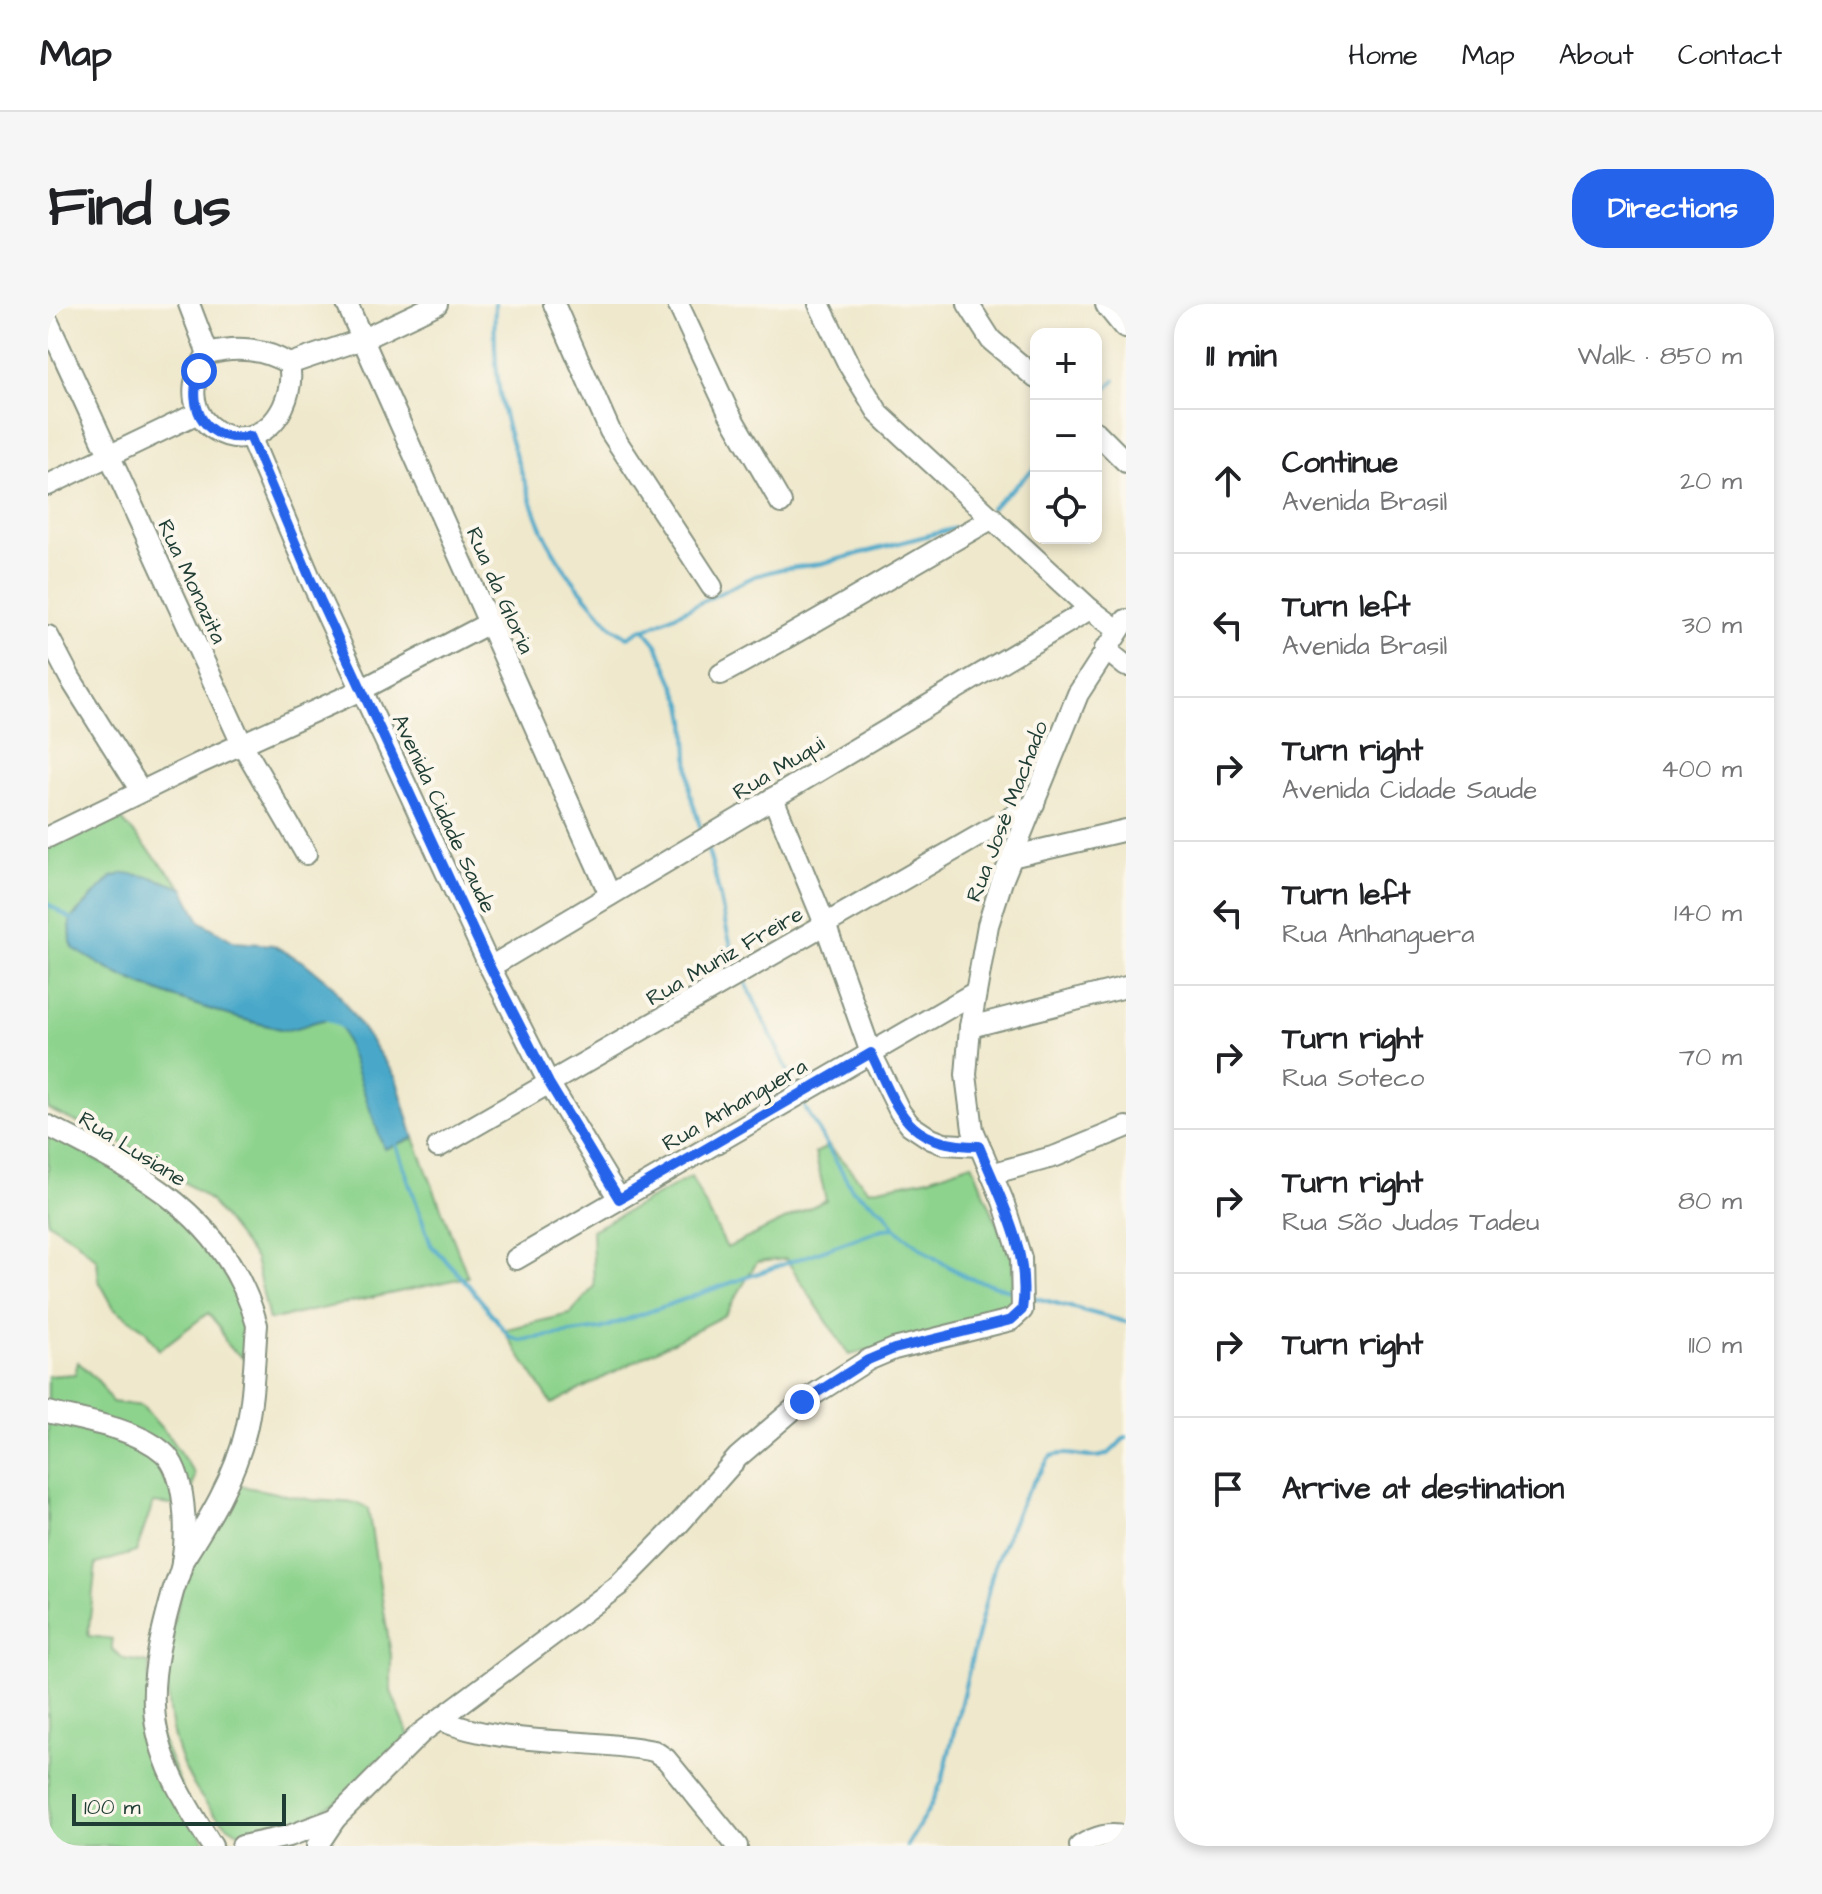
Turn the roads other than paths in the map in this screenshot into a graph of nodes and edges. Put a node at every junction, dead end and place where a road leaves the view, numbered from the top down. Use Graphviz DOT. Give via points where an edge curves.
graph roads {
  1 [pos="189,304"];
  2 [pos="347,304"];
  3 [pos="437,304"];
  4 [pos="554,304"];
  5 [pos="678,304"];
  6 [pos="819,304"];
  7 [pos="968,304"];
  8 [pos="1109,304"];
  9 [pos="48,322"];
  10 [pos="1126,325"];
  11 [pos="363,339"];
  12 [pos="208,354"];
  13 [pos="289,364"];
  14 [pos="1030,373"];
  15 [pos="198,413"];
  16 [pos="250,436"];
  17 [pos="1102,438"];
  18 [pos="110,456"];
  19 [pos="1126,462"];
  20 [pos="48,485"];
  21 [pos="781,503"];
  22 [pos="993,518"];
  23 [pos="712,587"];
  24 [pos="1090,609"];
  25 [pos="489,623"];
  26 [pos="1122,625"];
  27 [pos="48,636"];
  28 [pos="1105,649"];
  29 [pos="1126,666"];
  30 [pos="721,674"];
  31 [pos="361,690"];
  32 [pos="242,744"];
  33 [pos="141,791"];
  34 [pos="773,798"];
  35 [pos="1034,804"];
  36 [pos="1126,830"];
  37 [pos="48,837"];
  38 [pos="306,854"];
  39 [pos="1011,857"];
  40 [pos="610,895"];
  41 [pos="825,924"];
  42 [pos="490,967"];
  43 [pos="1126,987"];
  44 [pos="976,992"];
  45 [pos="970,1027"];
  46 [pos="871,1053"];
  47 [pos="549,1083"];
  48 [pos="48,1126"];
  49 [pos="1126,1127"];
  50 [pos="979,1146"];
  51 [pos="438,1147"];
  52 [pos="991,1174"];
  53 [pos="619,1199"];
  54 [pos="516,1259"];
  55 [pos="48,1412"];
  56 [pos="182,1562"];
  57 [pos="440,1720"];
  58 [pos="335,1819"];
  59 [pos="1126,1837"];
  60 [pos="265,1844"];
  61 [pos="212,1846"];
  62 [pos="242,1846"];
  63 [pos="317,1846"];
  64 [pos="737,1846"];
  65 [pos="1080,1846"];
  1 -- 12 [label="street"];
  2 -- 11 [label="street, Rua da Gloria"];
  3 -- 11 [label="street"];
  4 -- 23 [label="street" via="610,431"];
  5 -- 21 [label="street" via="729,413"];
  6 -- 22 [label="street" via="879,414"];
  7 -- 14 [label="street" via="991,340"];
  8 -- 10 [label="main road"];
  9 -- 18 [label="street, Rua Monazita"];
  11 -- 13 [label="street"];
  11 -- 25 [label="street, Rua da Gloria"];
  12 -- 13 [label="street" via="226,349 266,353"];
  12 -- 15 [label="street" via="196,381"];
  13 -- 16 [label="street" via="279,415"];
  15 -- 16 [label="street" via="213,430"];
  15 -- 18 [label="street"];
  16 -- 31 [label="street, Avenida Cidade Saude"];
  17 -- 19 [label="street"];
  18 -- 20 [label="street"];
  18 -- 32 [label="street, Rua Monazita"];
  22 -- 24 [label="street"];
  22 -- 30 [label="street"];
  24 -- 26 [label="street"];
  24 -- 34 [label="street, Rua Muqui"];
  25 -- 31 [label="street"];
  25 -- 40 [label="street, Rua da Gloria"];
  26 -- 28 [label="street, Rua José Machado"];
  27 -- 33 [label="street"];
  28 -- 29 [label="street"];
  28 -- 35 [label="street, Rua José Machado" via="1067,718"];
  31 -- 32 [label="street"];
  31 -- 42 [label="street, Avenida Cidade Saude"];
  32 -- 33 [label="street"];
  32 -- 38 [label="street, Rua Monazita"];
  33 -- 37 [label="street"];
  34 -- 40 [label="street, Rua Muqui"];
  34 -- 41 [label="street"];
  35 -- 39 [label="street, Rua José Machado"];
  35 -- 41 [label="street, Rua Muniz Freire"];
  36 -- 39 [label="street"];
  39 -- 44 [label="street, Rua José Machado" via="988,925"];
  40 -- 42 [label="street, Rua Muqui"];
  41 -- 46 [label="street"];
  41 -- 47 [label="street, Rua Muniz Freire"];
  42 -- 47 [label="street, Avenida Cidade Saude"];
  43 -- 45 [label="street"];
  44 -- 45 [label="street, Rua José Machado"];
  44 -- 46 [label="street, Rua Anhanguera"];
  45 -- 50 [label="street, Rua José Machado" via="966,1075"];
  46 -- 50 [label="street" via="910,1125 944,1144"];
  46 -- 53 [label="street, Rua Anhanguera"];
  47 -- 51 [label="street, Rua Muniz Freire"];
  47 -- 53 [label="street, Avenida Cidade Saude"];
  48 -- 56 [label="street, Rua Lusiane" via="136,1173 191,1214 223,1252 257,1325 242,1448 210,1519"];
  49 -- 52 [label="street" via="1056,1156"];
  50 -- 52 [label="street, Rua José Machado"];
  52 -- 57 [label="street, Rua José Machado" via="1021,1258 1022,1310 1011,1320 894,1349 802,1402 738,1457 618,1586"];
  53 -- 54 [label="street, Rua Anhanguera"];
  55 -- 56 [label="street" via="135,1436 165,1453 184,1493"];
  56 -- 61 [label="street" via="163,1634 156,1732 176,1785"];
  57 -- 58 [label="street"];
  57 -- 64 [label="street" via="490,1734 654,1751"];
  58 -- 60 [label="street"];
  58 -- 63 [label="street"];
  59 -- 65 [label="street" via="1107,1835"];
  60 -- 62 [label="street"];
}
